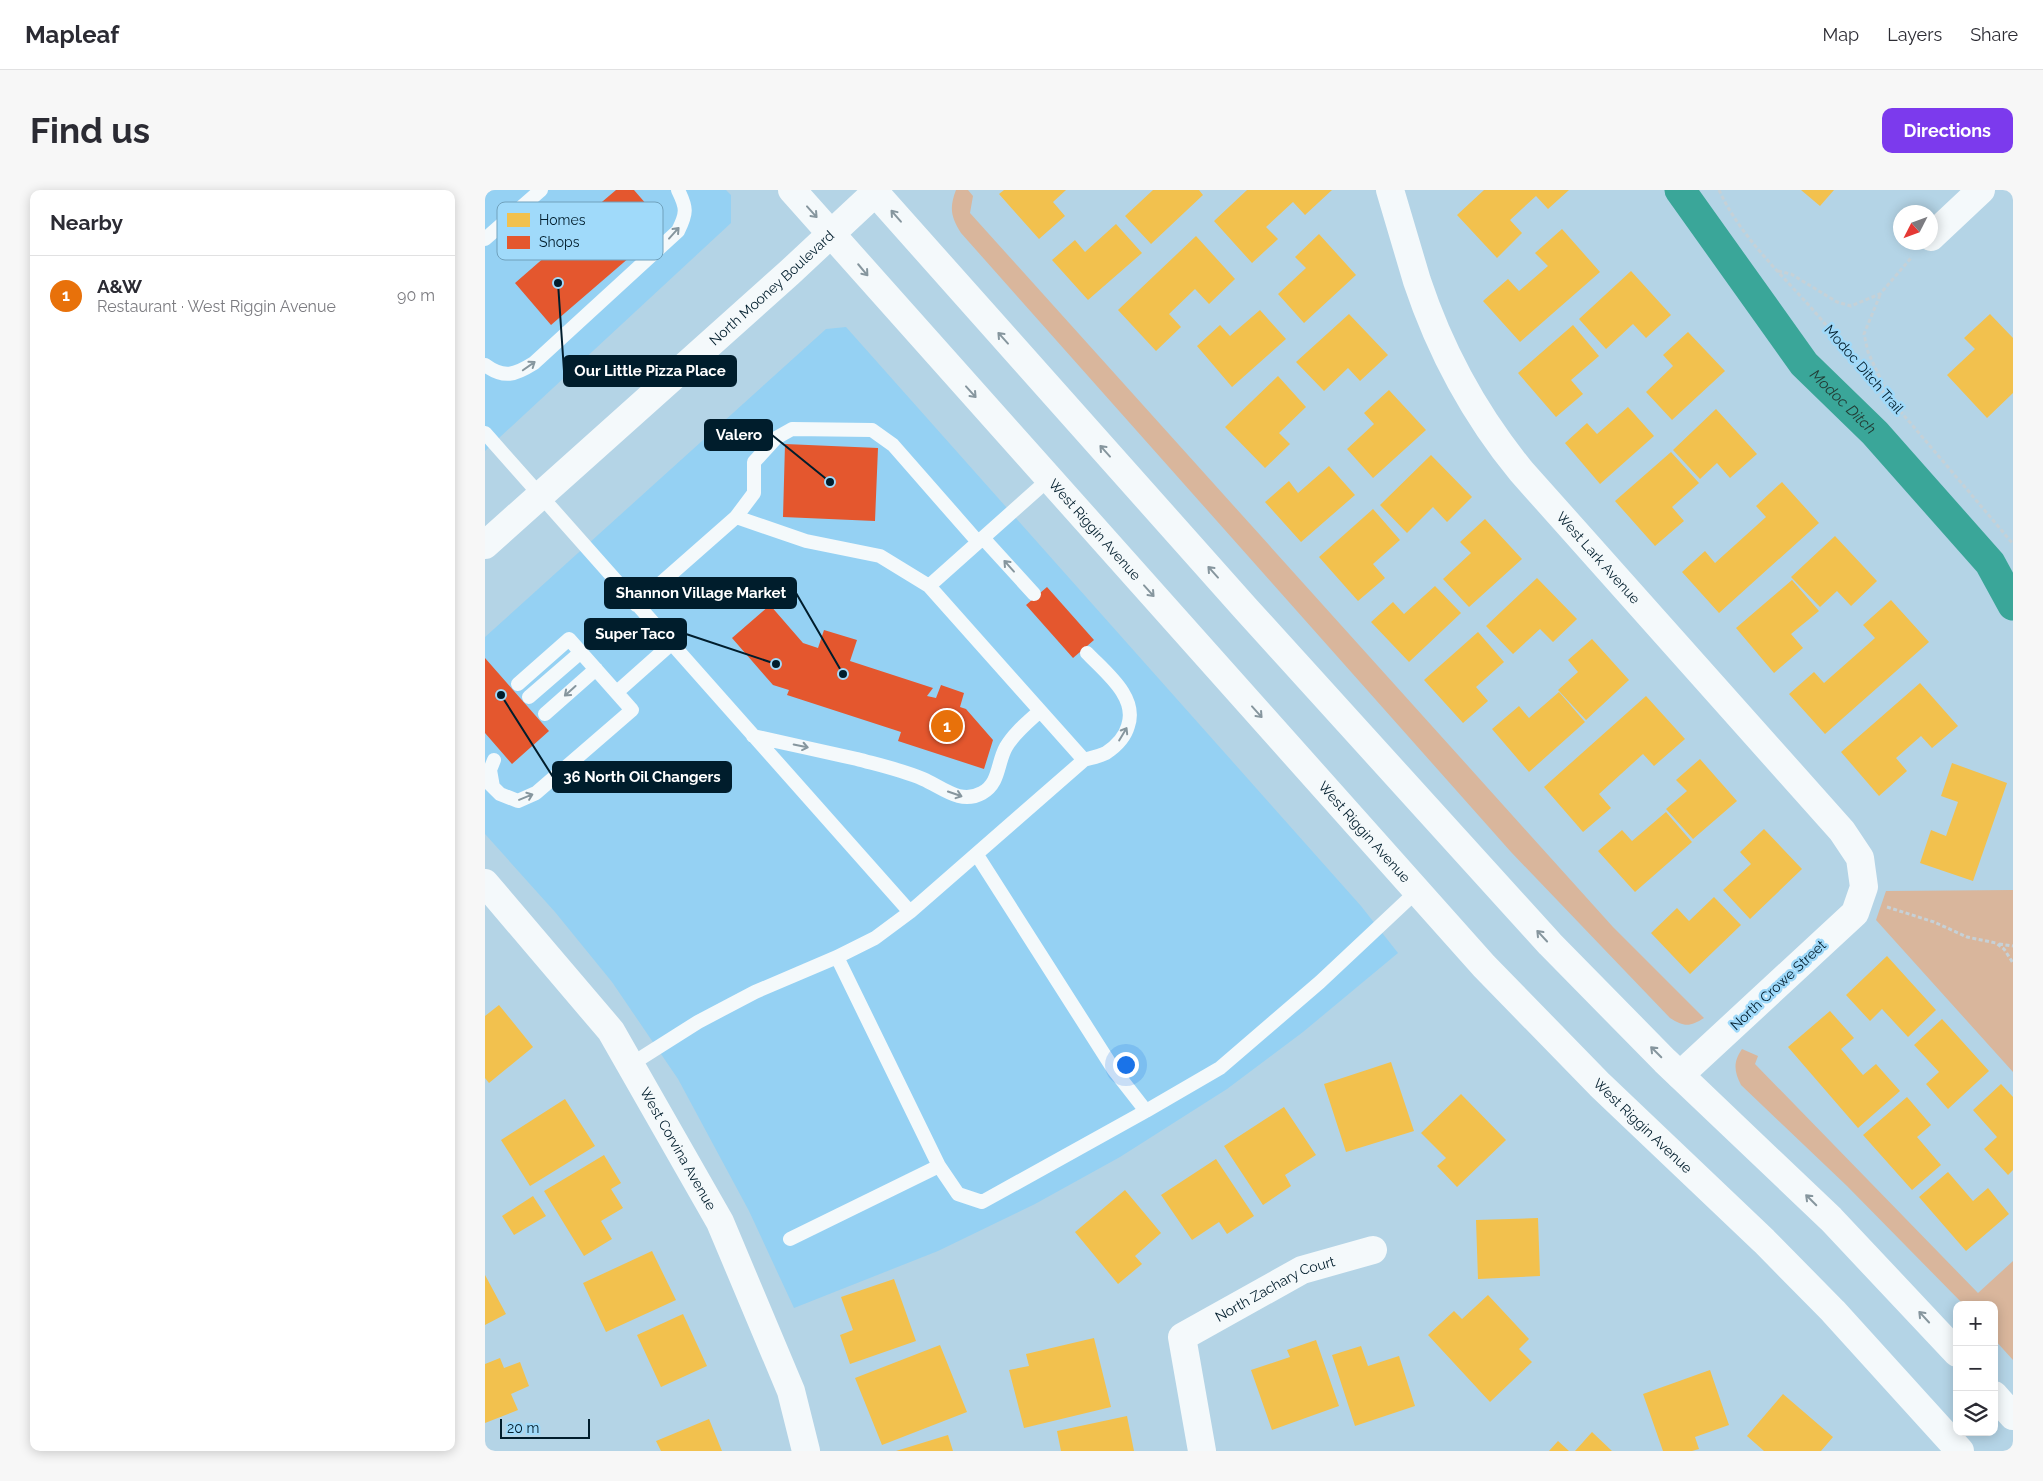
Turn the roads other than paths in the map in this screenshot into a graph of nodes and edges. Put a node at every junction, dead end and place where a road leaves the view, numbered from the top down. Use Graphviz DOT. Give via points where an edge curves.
graph roads {
  1 [pos="541,190"];
  2 [pos="678,190"];
  3 [pos="792,190"];
  4 [pos="1390,190"];
  5 [pos="1981,190"];
  6 [pos="875,191"];
  7 [pos="527,202"];
  8 [pos="497,228"];
  9 [pos="1938,230"];
  10 [pos="831,233"];
  11 [pos="485,239"];
  12 [pos="663,245"];
  13 [pos="646,260"];
  14 [pos="485,365"];
  15 [pos="485,433"];
  16 [pos="1049,479"];
  17 [pos="539,495"];
  18 [pos="736,517"];
  19 [pos="980,540"];
  20 [pos="485,545"];
  21 [pos="929,586"];
  22 [pos="1034,594"];
  23 [pos="636,605"];
  24 [pos="671,644"];
  25 [pos="581,652"];
  26 [pos="1087,653"];
  27 [pos="596,669"];
  28 [pos="518,684"];
  29 [pos="617,692"];
  30 [pos="529,697"];
  31 [pos="1040,711"];
  32 [pos="545,714"];
  33 [pos="753,736"];
  34 [pos="494,760"];
  35 [pos="1084,760"];
  36 [pos="489,783"];
  37 [pos="977,856"];
  38 [pos="485,883"];
  39 [pos="1417,891"];
  40 [pos="1862,892"];
  41 [pos="911,912"];
  42 [pos="837,957"];
  43 [pos="630,1065"];
  44 [pos="1680,1075"];
  45 [pos="1146,1111"];
  46 [pos="939,1166"];
  47 [pos="790,1239"];
  48 [pos="1373,1250"];
  49 [pos="1953,1349"];
  50 [pos="1998,1399"];
  51 [pos="2013,1416"];
  52 [pos="805,1451"];
  53 [pos="1203,1451"];
  54 [pos="1960,1451"];
  1 -- 7 [label="lane"];
  12 -- 2 [label="lane, one-way" via="678,231 685,217 685,204"];
  3 -- 10 [label="main road, West Riggin Avenue, one-way"];
  4 -- 40 [label="main road, West Lark Avenue" via="1436,330 1464,387 1496,440 1842,831 1860,858"];
  5 -- 9 [label="main road"];
  6 -- 10 [label="main road, North Mooney Boulevard"];
  44 -- 6 [label="main road, one-way" via="1528,921 1232,594"];
  8 -- 11 [label="lane"];
  10 -- 16 [label="main road, West Riggin Avenue, one-way"];
  10 -- 17 [label="main road, North Mooney Boulevard"];
  14 -- 13 [label="lane, one-way" via="508,375 522,371"];
  15 -- 17 [label="lane"];
  16 -- 19 [label="lane"];
  16 -- 39 [label="main road, West Riggin Avenue, one-way"];
  17 -- 20 [label="main road, North Mooney Boulevard"];
  17 -- 23 [label="lane"];
  18 -- 19 [label="lane" via="754,493 754,462 776,438 792,429 872,430 893,445"];
  18 -- 21 [label="lane" via="806,541 880,556"];
  18 -- 23 [label="lane"];
  19 -- 21 [label="lane"];
  22 -- 19 [label="lane, one-way"];
  21 -- 31 [label="lane"];
  23 -- 24 [label="lane"];
  24 -- 29 [label="lane"];
  24 -- 33 [label="lane"];
  25 -- 27 [label="lane"];
  25 -- 28 [label="lane" via="569,638"];
  25 -- 30 [label="lane"];
  35 -- 26 [label="lane, one-way" via="1106,753 1126,732 1130,720 1130,707 1122,692"];
  27 -- 29 [label="lane"];
  27 -- 32 [label="lane, one-way"];
  36 -- 29 [label="lane, one-way" via="500,794 518,801 536,793 633,710"];
  33 -- 31 [label="lane, one-way" via="879,765 922,779 955,796 968,798 991,786 1005,749"];
  31 -- 35 [label="lane"];
  33 -- 41 [label="lane"];
  34 -- 36 [label="lane"];
  35 -- 37 [label="lane"];
  37 -- 41 [label="lane"];
  37 -- 45 [label="lane" via="1114,1070"];
  38 -- 43 [label="main road, West Corvina Avenue" via="611,1031"];
  39 -- 45 [label="lane" via="1220,1068"];
  39 -- 54 [label="main road, West Riggin Avenue" via="1551,1037 1833,1311"];
  40 -- 44 [label="main road, North Crowe Street" via="1855,913"];
  41 -- 42 [label="lane" via="875,938"];
  42 -- 43 [label="lane" via="755,992 698,1022"];
  42 -- 46 [label="lane"];
  43 -- 52 [label="main road, West Corvina Avenue" via="720,1222 791,1391"];
  49 -- 44 [label="main road, one-way" via="1837,1225"];
  45 -- 46 [label="lane" via="982,1202 958,1194"];
  46 -- 47 [label="lane"];
  48 -- 53 [label="main road, North Zachary Court" via="1302,1270 1182,1336"];
  50 -- 51 [label="main road"];
}
